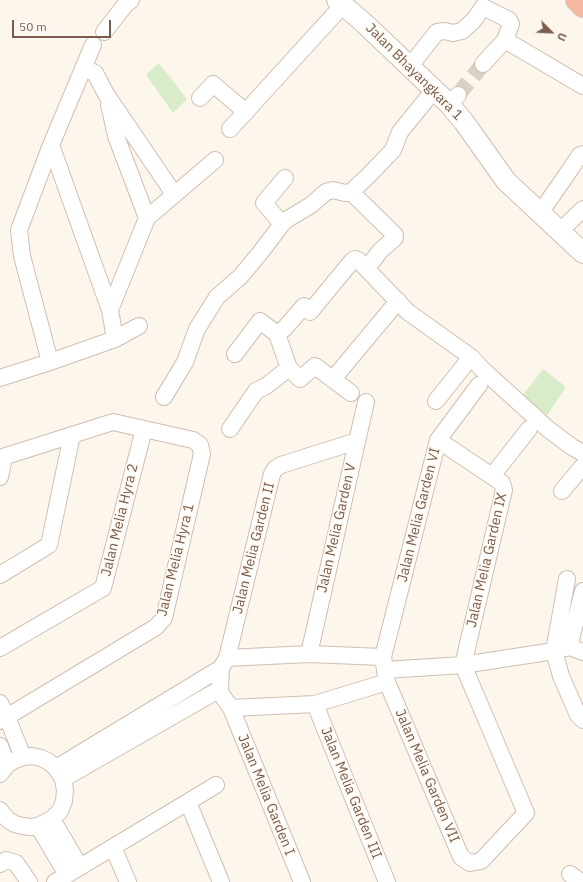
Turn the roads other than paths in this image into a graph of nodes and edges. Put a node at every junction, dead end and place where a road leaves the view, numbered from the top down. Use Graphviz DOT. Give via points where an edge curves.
graph roads {
  1 [pos="577,0"];
  2 [pos="125,2"];
  3 [pos="340,3"];
  4 [pos="485,4"];
  5 [pos="583,6"];
  6 [pos="104,32"];
  7 [pos="505,40"];
  8 [pos="92,45"];
  9 [pos="483,64"];
  10 [pos="410,66"];
  11 [pos="83,68"];
  12 [pos="583,86"];
  13 [pos="435,89"];
  14 [pos="106,94"];
  15 [pos="200,98"];
  16 [pos="246,112"];
  17 [pos="230,129"];
  18 [pos="51,145"];
  19 [pos="583,154"];
  20 [pos="215,160"];
  21 [pos="285,178"];
  22 [pos="351,192"];
  23 [pos="174,194"];
  24 [pos="583,208"];
  25 [pos="540,212"];
  26 [pos="147,218"];
  27 [pos="282,224"];
  28 [pos="560,231"];
  29 [pos="583,253"];
  30 [pos="366,268"];
  31 [pos="398,300"];
  32 [pos="110,310"];
  33 [pos="139,326"];
  34 [pos="284,329"];
  35 [pos="115,339"];
  36 [pos="235,354"];
  37 [pos="472,357"];
  38 [pos="50,362"];
  39 [pos="289,368"];
  40 [pos="0,378"];
  41 [pos="333,380"];
  42 [pos="479,385"];
  43 [pos="352,393"];
  44 [pos="164,397"];
  45 [pos="436,401"];
  46 [pos="366,402"];
  47 [pos="144,429"];
  48 [pos="230,429"];
  49 [pos="529,429"];
  50 [pos="72,435"];
  51 [pos="438,440"];
  52 [pos="357,441"];
  53 [pos="583,453"];
  54 [pos="2,458"];
  55 [pos="583,466"];
  56 [pos="492,476"];
  57 [pos="0,477"];
  58 [pos="562,491"];
  59 [pos="0,575"];
  60 [pos="567,579"];
  61 [pos="583,591"];
  62 [pos="0,648"];
  63 [pos="576,650"];
  64 [pos="554,651"];
  65 [pos="309,654"];
  66 [pos="224,663"];
  67 [pos="463,665"];
  68 [pos="385,670"];
  69 [pos="220,689"];
  70 [pos="315,704"];
  71 [pos="231,708"];
  72 [pos="581,713"];
  73 [pos="2,714"];
  74 [pos="0,746"];
  75 [pos="23,757"];
  76 [pos="4,770"];
  77 [pos="59,773"];
  78 [pos="216,785"];
  79 [pos="188,802"];
  80 [pos="3,818"];
  81 [pos="45,822"];
  82 [pos="113,847"];
  83 [pos="0,864"];
  84 [pos="67,875"];
  85 [pos="29,882"];
  86 [pos="128,882"];
  87 [pos="221,882"];
  88 [pos="302,882"];
  89 [pos="387,882"];
  1 -- 5 [label="highway"];
  2 -- 6 [label="street"];
  3 -- 10 [label="street, Jalan Bhayangkara 1"];
  3 -- 16 [label="street"];
  4 -- 7 [label="street" via="509,20 511,24"];
  4 -- 10 [label="street" via="474,20 462,31 437,32"];
  7 -- 9 [label="street"];
  7 -- 12 [label="street"];
  8 -- 11 [label="street"];
  10 -- 13 [label="street, Jalan Bhayangkara 1"];
  11 -- 14 [label="street" via="95,73"];
  11 -- 18 [label="street"];
  13 -- 22 [label="street" via="400,132 393,150"];
  13 -- 25 [label="street, Jalan Bhayangkara 1" via="454,99 464,122 506,181"];
  14 -- 23 [label="street"];
  14 -- 26 [label="street" via="116,136"];
  15 -- 16 [label="street" via="213,84"];
  16 -- 17 [label="street"];
  18 -- 32 [label="street"];
  18 -- 38 [label="street" via="19,230 22,256"];
  19 -- 25 [label="street"];
  20 -- 23 [label="street"];
  21 -- 27 [label="street" via="264,203"];
  22 -- 27 [label="street" via="326,192"];
  22 -- 30 [label="street" via="395,235"];
  23 -- 26 [label="street"];
  24 -- 28 [label="street"];
  25 -- 28 [label="street, Jalan Bhayangkara 1"];
  26 -- 32 [label="street"];
  27 -- 44 [label="street" via="240,277 217,297 197,329 185,362"];
  28 -- 29 [label="street, Jalan Bhayangkara 1"];
  30 -- 31 [label="street"];
  30 -- 34 [label="street" via="358,260 352,260 310,312 304,306"];
  31 -- 37 [label="street" via="408,312"];
  31 -- 41 [label="street"];
  32 -- 35 [label="street"];
  33 -- 35 [label="street"];
  35 -- 38 [label="street"];
  36 -- 39 [label="street" via="260,321 277,334"];
  37 -- 45 [label="street"];
  37 -- 53 [label="street" via="548,429"];
  38 -- 40 [label="street"];
  39 -- 41 [label="street" via="300,379 315,366"];
  39 -- 48 [label="street" via="256,391"];
  41 -- 43 [label="street"];
  42 -- 51 [label="street, Jalan Melia Garden VI"];
  46 -- 52 [label="street, Jalan Melia Garden V"];
  47 -- 50 [label="street, Jalan Melia Hyra 1" via="112,422"];
  47 -- 62 [label="street, Jalan Melia Hyra 2" via="103,588"];
  47 -- 73 [label="street, Jalan Melia Hyra 1" via="193,440 200,445 202,454 164,618 156,627"];
  49 -- 56 [label="street"];
  50 -- 54 [label="street, Jalan Melia Hyra 1"];
  50 -- 59 [label="street" via="49,546"];
  51 -- 56 [label="street, Jalan Melia Garden IX"];
  51 -- 68 [label="street, Jalan Melia Garden VI"];
  52 -- 65 [label="street, Jalan Melia Garden V"];
  52 -- 66 [label="street, Jalan Melia Garden II" via="281,465 272,474"];
  54 -- 57 [label="street"];
  55 -- 58 [label="street"];
  56 -- 67 [label="street, Jalan Melia Garden IX" via="502,483 504,490"];
  60 -- 64 [label="street"];
  61 -- 63 [label="street"];
  63 -- 64 [label="street"];
  64 -- 67 [label="street"];
  64 -- 72 [label="street" via="561,676"];
  65 -- 66 [label="street"];
  65 -- 68 [label="street"];
  66 -- 69 [label="street, Jalan Melia Garden II"];
  66 -- 77 [label="street"];
  67 -- 68 [label="street"];
  67 -- 68 [label="street, Jalan Melia Garden VII" via="526,813 480,861 470,863 461,857"];
  68 -- 70 [label="street"];
  69 -- 71 [label="street"];
  69 -- 77 [label="street"];
  70 -- 71 [label="street"];
  70 -- 89 [label="street, Jalan Melia Garden III"];
  71 -- 88 [label="street, Jalan Melia Garden I"];
  73 -- 75 [label="street"];
  74 -- 76 [label="street"];
  75 -- 76 [label="street" via="15,760"];
  75 -- 77 [label="street" via="41,758 49,762"];
  77 -- 81 [label="street" via="65,790 64,801 60,811"];
  78 -- 79 [label="street"];
  79 -- 82 [label="street"];
  79 -- 87 [label="street"];
  80 -- 81 [label="street" via="30,827"];
  81 -- 84 [label="street"];
  82 -- 84 [label="street"];
  82 -- 86 [label="street"];
  83 -- 85 [label="street" via="6,860 16,863"];
}
